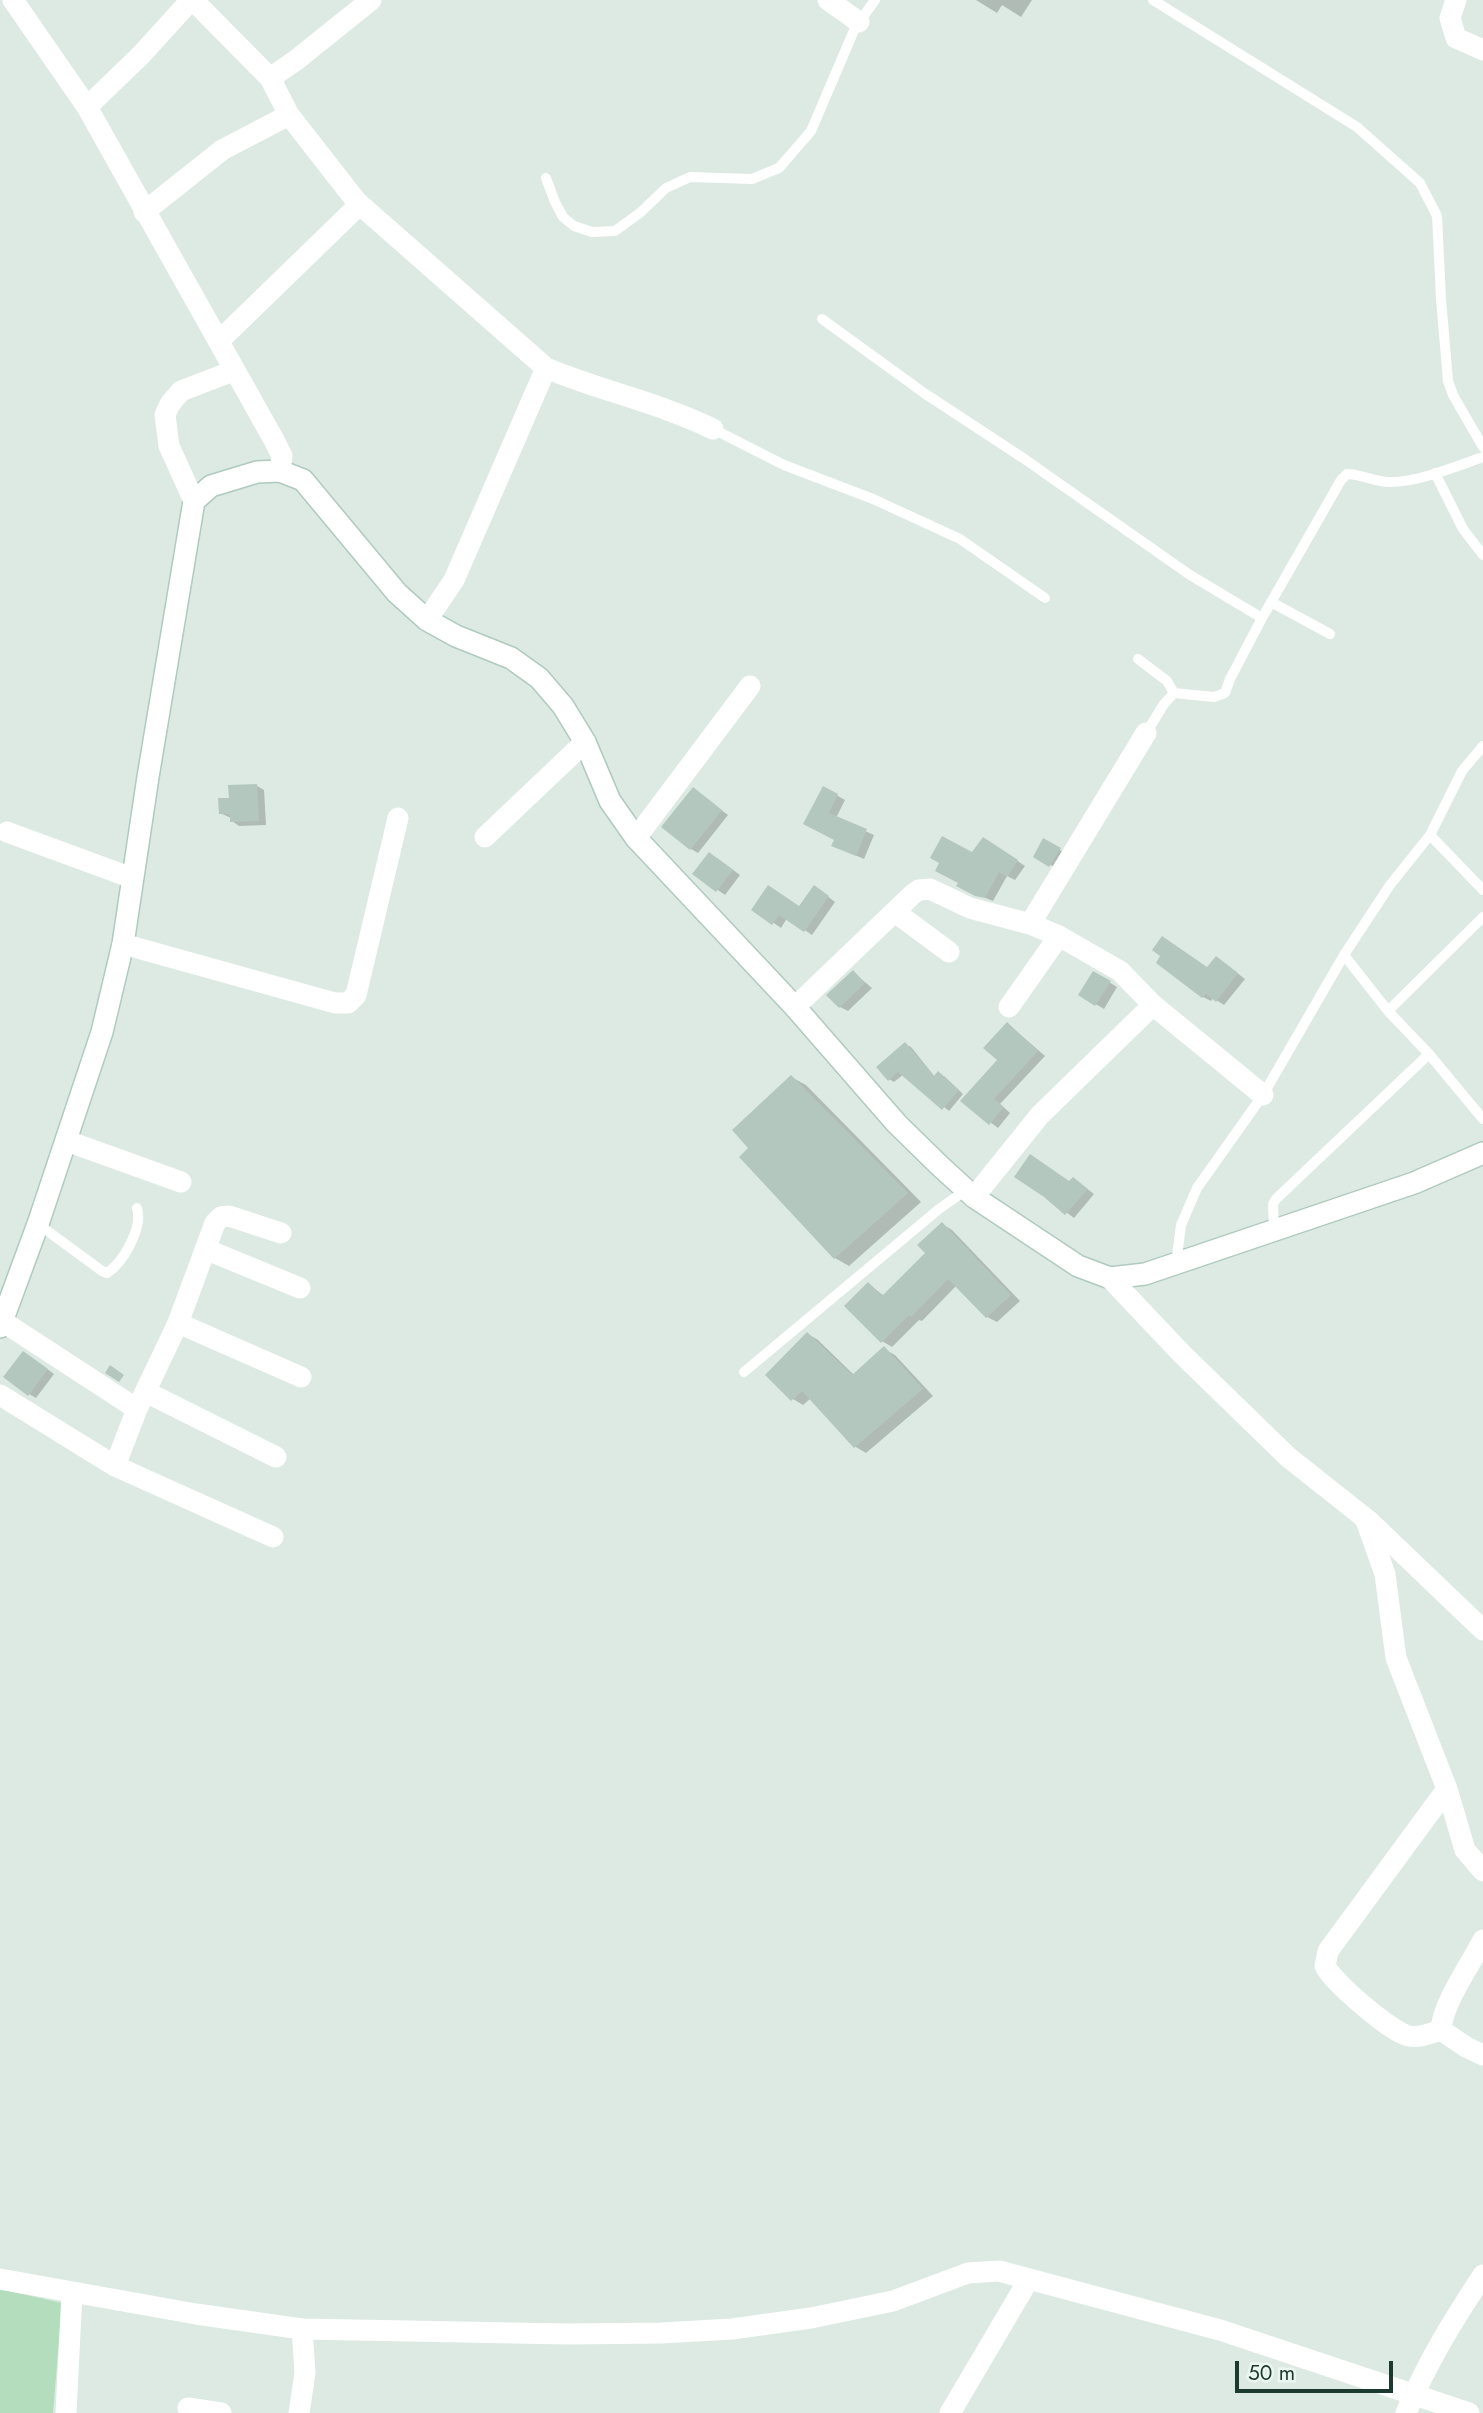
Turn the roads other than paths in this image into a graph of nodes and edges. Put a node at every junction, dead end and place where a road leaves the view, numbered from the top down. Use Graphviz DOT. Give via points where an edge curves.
graph roads {
  1 [pos="13,0"];
  2 [pos="192,0"];
  3 [pos="371,0"];
  4 [pos="828,0"];
  5 [pos="875,0"];
  6 [pos="1153,0"];
  7 [pos="1456,0"];
  8 [pos="859,22"];
  9 [pos="1483,50"];
  10 [pos="270,78"];
  11 [pos="86,107"];
  12 [pos="289,115"];
  13 [pos="546,178"];
  14 [pos="357,202"];
  15 [pos="145,212"];
  16 [pos="822,319"];
  17 [pos="219,341"];
  18 [pos="546,368"];
  19 [pos="233,371"];
  20 [pos="713,429"];
  21 [pos="1483,447"];
  22 [pos="1483,457"];
  23 [pos="280,471"];
  24 [pos="1435,473"];
  25 [pos="194,501"];
  26 [pos="1483,555"];
  27 [pos="1045,598"];
  28 [pos="1271,601"];
  29 [pos="1262,618"];
  30 [pos="427,620"];
  31 [pos="1330,634"];
  32 [pos="1138,659"];
  33 [pos="750,686"];
  34 [pos="1174,692"];
  35 [pos="1146,733"];
  36 [pos="586,742"];
  37 [pos="1483,746"];
  38 [pos="398,818"];
  39 [pos="7,832"];
  40 [pos="1430,835"];
  41 [pos="485,837"];
  42 [pos="636,838"];
  43 [pos="132,878"];
  44 [pos="1483,890"];
  45 [pos="895,912"];
  46 [pos="1483,917"];
  47 [pos="1030,924"];
  48 [pos="1059,936"];
  49 [pos="123,944"];
  50 [pos="948,952"];
  51 [pos="1344,955"];
  52 [pos="1153,1005"];
  53 [pos="795,1007"];
  54 [pos="1009,1007"];
  55 [pos="1388,1011"];
  56 [pos="1429,1054"];
  57 [pos="1263,1095"];
  58 [pos="1483,1119"];
  59 [pos="67,1141"];
  60 [pos="1483,1153"];
  61 [pos="181,1182"];
  62 [pos="970,1194"];
  63 [pos="137,1208"];
  64 [pos="38,1224"];
  65 [pos="1274,1230"];
  66 [pos="281,1233"];
  67 [pos="205,1249"];
  68 [pos="1176,1264"];
  69 [pos="1111,1278"];
  70 [pos="300,1288"];
  71 [pos="178,1323"];
  72 [pos="1,1324"];
  73 [pos="744,1372"];
  74 [pos="301,1377"];
  75 [pos="0,1395"];
  76 [pos="141,1400"];
  77 [pos="276,1457"];
  78 [pos="115,1466"];
  79 [pos="1366,1518"];
  80 [pos="273,1537"];
  81 [pos="1483,1630"];
  82 [pos="1447,1789"];
  83 [pos="1483,1871"];
  84 [pos="1483,1940"];
  85 [pos="1441,2030"];
  86 [pos="1483,2055"];
  87 [pos="1483,2275"];
  88 [pos="0,2279"];
  89 [pos="1029,2279"];
  90 [pos="72,2292"];
  91 [pos="302,2329"];
  92 [pos="1409,2404"];
  93 [pos="188,2408"];
  94 [pos="66,2413"];
  95 [pos="221,2413"];
  96 [pos="299,2413"];
  97 [pos="950,2413"];
  98 [pos="1469,2413"];
  1 -- 11 [label="street"];
  2 -- 10 [label="street"];
  2 -- 11 [label="street"];
  3 -- 10 [label="street"];
  4 -- 8 [label="street"];
  5 -- 8 [label="lane"];
  6 -- 21 [label="lane" via="1357,127 1420,183 1437,216 1448,381"];
  7 -- 9 [label="street" via="1450,18 1456,38"];
  8 -- 13 [label="lane" via="811,131 779,169 752,179 690,177 666,188 615,231 592,232 563,217"];
  10 -- 12 [label="street"];
  11 -- 15 [label="street"];
  12 -- 14 [label="street"];
  12 -- 15 [label="street" via="222,150"];
  14 -- 17 [label="street" via="355,209"];
  14 -- 18 [label="street"];
  15 -- 17 [label="street"];
  16 -- 29 [label="lane" via="1190,575"];
  17 -- 19 [label="street"];
  18 -- 20 [label="street"];
  18 -- 30 [label="street" via="454,580"];
  19 -- 23 [label="street" via="282,456"];
  19 -- 25 [label="street" via="181,391 165,415 169,446"];
  20 -- 27 [label="lane" via="784,466 873,499 960,539"];
  22 -- 24 [label="lane"];
  23 -- 25 [label="street" via="257,472 211,486"];
  23 -- 30 [label="street" via="303,480 397,593"];
  24 -- 26 [label="lane" via="1463,529"];
  24 -- 28 [label="lane" via="1390,482 1347,474"];
  25 -- 43 [label="street"];
  28 -- 29 [label="lane"];
  28 -- 31 [label="lane"];
  29 -- 34 [label="lane" via="1225,693 1214,697"];
  30 -- 36 [label="street" via="511,658 538,678 564,706"];
  32 -- 34 [label="lane"];
  33 -- 42 [label="street"];
  34 -- 35 [label="lane"];
  35 -- 47 [label="street"];
  36 -- 41 [label="street"];
  36 -- 42 [label="street" via="610,801"];
  37 -- 40 [label="lane" via="1462,771"];
  38 -- 49 [label="street" via="356,995 348,1003"];
  39 -- 43 [label="street"];
  40 -- 44 [label="lane"];
  40 -- 51 [label="lane"];
  42 -- 53 [label="street"];
  43 -- 49 [label="street"];
  45 -- 47 [label="street" via="919,890 930,889 970,908"];
  45 -- 50 [label="street"];
  45 -- 53 [label="street"];
  46 -- 55 [label="lane"];
  47 -- 48 [label="street"];
  48 -- 52 [label="street" via="1120,971"];
  48 -- 54 [label="street"];
  49 -- 59 [label="street" via="102,1032"];
  51 -- 55 [label="lane"];
  51 -- 57 [label="lane"];
  52 -- 57 [label="street"];
  52 -- 62 [label="street" via="1040,1115"];
  53 -- 62 [label="street" via="897,1124"];
  55 -- 56 [label="lane"];
  56 -- 58 [label="lane"];
  56 -- 65 [label="lane" via="1276,1199"];
  57 -- 68 [label="lane" via="1197,1188 1181,1225"];
  59 -- 61 [label="street"];
  59 -- 64 [label="street"];
  60 -- 65 [label="street" via="1414,1183"];
  62 -- 69 [label="street" via="1078,1265"];
  62 -- 73 [label="lane" via="939,1209"];
  63 -- 64 [label="lane" via="140,1216 127,1251 107,1272"];
  64 -- 72 [label="street"];
  65 -- 68 [label="street"];
  66 -- 67 [label="street" via="221,1217"];
  67 -- 70 [label="street"];
  67 -- 71 [label="street"];
  68 -- 69 [label="street"];
  69 -- 79 [label="street" via="1288,1457"];
  71 -- 74 [label="street"];
  71 -- 76 [label="street"];
  72 -- 76 [label="street"];
  75 -- 78 [label="street"];
  76 -- 77 [label="street"];
  76 -- 78 [label="street"];
  78 -- 80 [label="street"];
  79 -- 81 [label="street"];
  79 -- 82 [label="street" via="1385,1574 1396,1658"];
  82 -- 83 [label="street" via="1465,1850"];
  82 -- 85 [label="street" via="1328,1951 1325,1966 1332,1977 1401,2034 1421,2036"];
  84 -- 85 [label="street" via="1455,1991"];
  85 -- 86 [label="street"];
  87 -- 92 [label="street" via="1451,2323"];
  88 -- 90 [label="street"];
  89 -- 91 [label="street" via="999,2271 968,2273 893,2301 732,2329 568,2334"];
  89 -- 92 [label="street" via="1220,2330"];
  89 -- 97 [label="street"];
  90 -- 91 [label="street"];
  90 -- 94 [label="street"];
  91 -- 96 [label="street" via="305,2373"];
  92 -- 98 [label="street"];
  93 -- 95 [label="street"];
}
